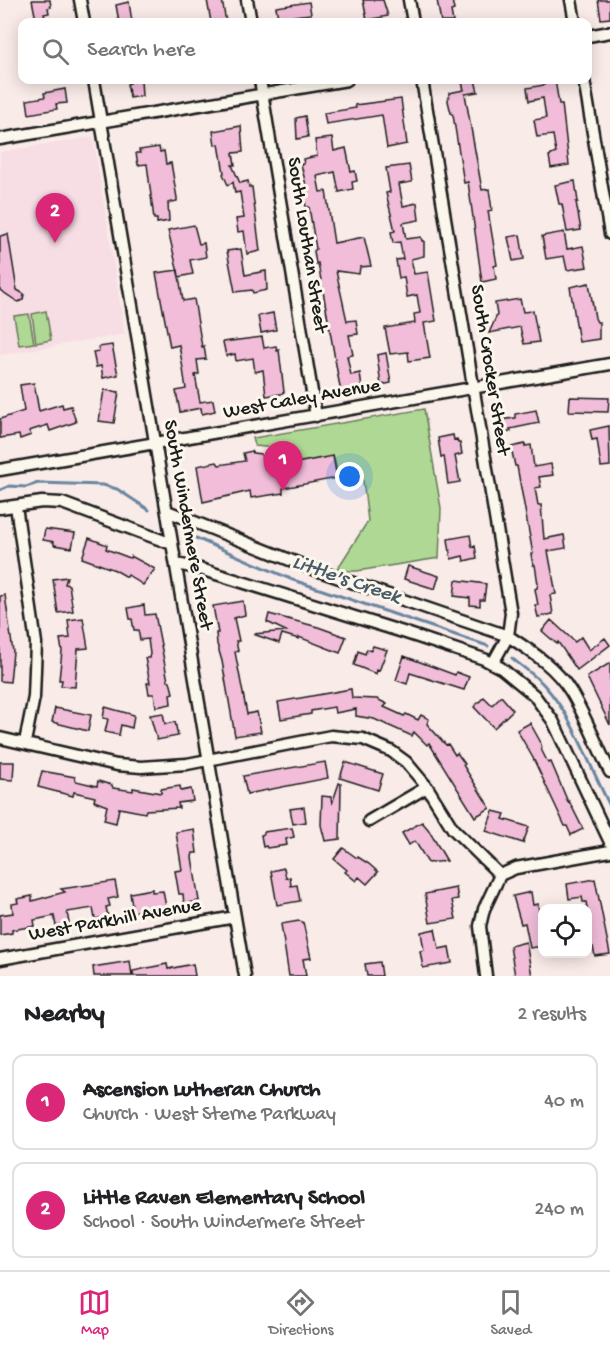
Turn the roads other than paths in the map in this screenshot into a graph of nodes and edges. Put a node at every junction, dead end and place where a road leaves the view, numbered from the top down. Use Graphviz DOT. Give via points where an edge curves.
graph roads {
  1 [pos="80,0"];
  2 [pos="247,0"];
  3 [pos="409,0"];
  4 [pos="571,0"];
  5 [pos="83,18"];
  6 [pos="250,18"];
  7 [pos="412,18"];
  8 [pos="574,18"];
  9 [pos="610,32"];
  10 [pos="592,35"];
  11 [pos="95,84"];
  12 [pos="261,84"];
  13 [pos="323,84"];
  14 [pos="423,84"];
  15 [pos="585,84"];
  16 [pos="262,94"];
  17 [pos="101,122"];
  18 [pos="0,139"];
  19 [pos="610,234"];
  20 [pos="610,364"];
  21 [pos="474,388"];
  22 [pos="316,416"];
  23 [pos="155,443"];
  24 [pos="0,470"];
  25 [pos="16,506"];
  26 [pos="0,508"];
  27 [pos="167,511"];
  28 [pos="172,544"];
  29 [pos="176,564"];
  30 [pos="508,636"];
  31 [pos="493,663"];
  32 [pos="0,738"];
  33 [pos="25,742"];
  34 [pos="208,758"];
  35 [pos="610,772"];
  36 [pos="427,787"];
  37 [pos="369,821"];
  38 [pos="610,842"];
  39 [pos="610,851"];
  40 [pos="500,875"];
  41 [pos="235,917"];
  42 [pos="0,959"];
  43 [pos="245,976"];
  44 [pos="486,976"];
  1 -- 5 [label="street"];
  2 -- 6 [label="street"];
  3 -- 7 [label="street"];
  4 -- 8 [label="street"];
  9 -- 10 [label="street"];
  11 -- 17 [label="street, South Windermere Street"];
  12 -- 16 [label="street, South Louthan Street"];
  13 -- 16 [label="street"];
  14 -- 21 [label="street, South Crocker Street"];
  15 -- 19 [label="street"];
  16 -- 17 [label="street"];
  16 -- 22 [label="street, South Louthan Street"];
  17 -- 18 [label="street"];
  17 -- 23 [label="street, South Windermere Street"];
  20 -- 21 [label="street, West Caley Avenue"];
  21 -- 22 [label="street, West Caley Avenue"];
  21 -- 30 [label="street, South Crocker Street" via="511,613"];
  22 -- 23 [label="street, West Caley Avenue"];
  23 -- 24 [label="street, West Caley Avenue"];
  23 -- 27 [label="street, South Windermere Street"];
  25 -- 26 [label="street"];
  25 -- 28 [label="street" via="62,504"];
  25 -- 33 [label="street" via="36,643 34,697"];
  27 -- 28 [label="street, South Windermere Street"];
  27 -- 30 [label="street" via="310,568"];
  28 -- 29 [label="street, South Windermere Street"];
  29 -- 31 [label="street" via="209,571"];
  29 -- 34 [label="street, South Windermere Street"];
  30 -- 31 [label="street, South Crocker Street"];
  30 -- 35 [label="street" via="534,652 570,691"];
  31 -- 38 [label="street" via="534,695 553,721"];
  32 -- 33 [label="street"];
  33 -- 34 [label="street" via="117,765 164,767"];
  34 -- 36 [label="street" via="347,736 391,751"];
  34 -- 41 [label="street, South Windermere Street"];
  36 -- 37 [label="street"];
  36 -- 40 [label="street" via="453,830"];
  39 -- 40 [label="street" via="516,868"];
  40 -- 44 [label="street" via="480,926"];
  41 -- 42 [label="street, West Parkhill Avenue"];
  41 -- 43 [label="street, South Windermere Street"];
}
